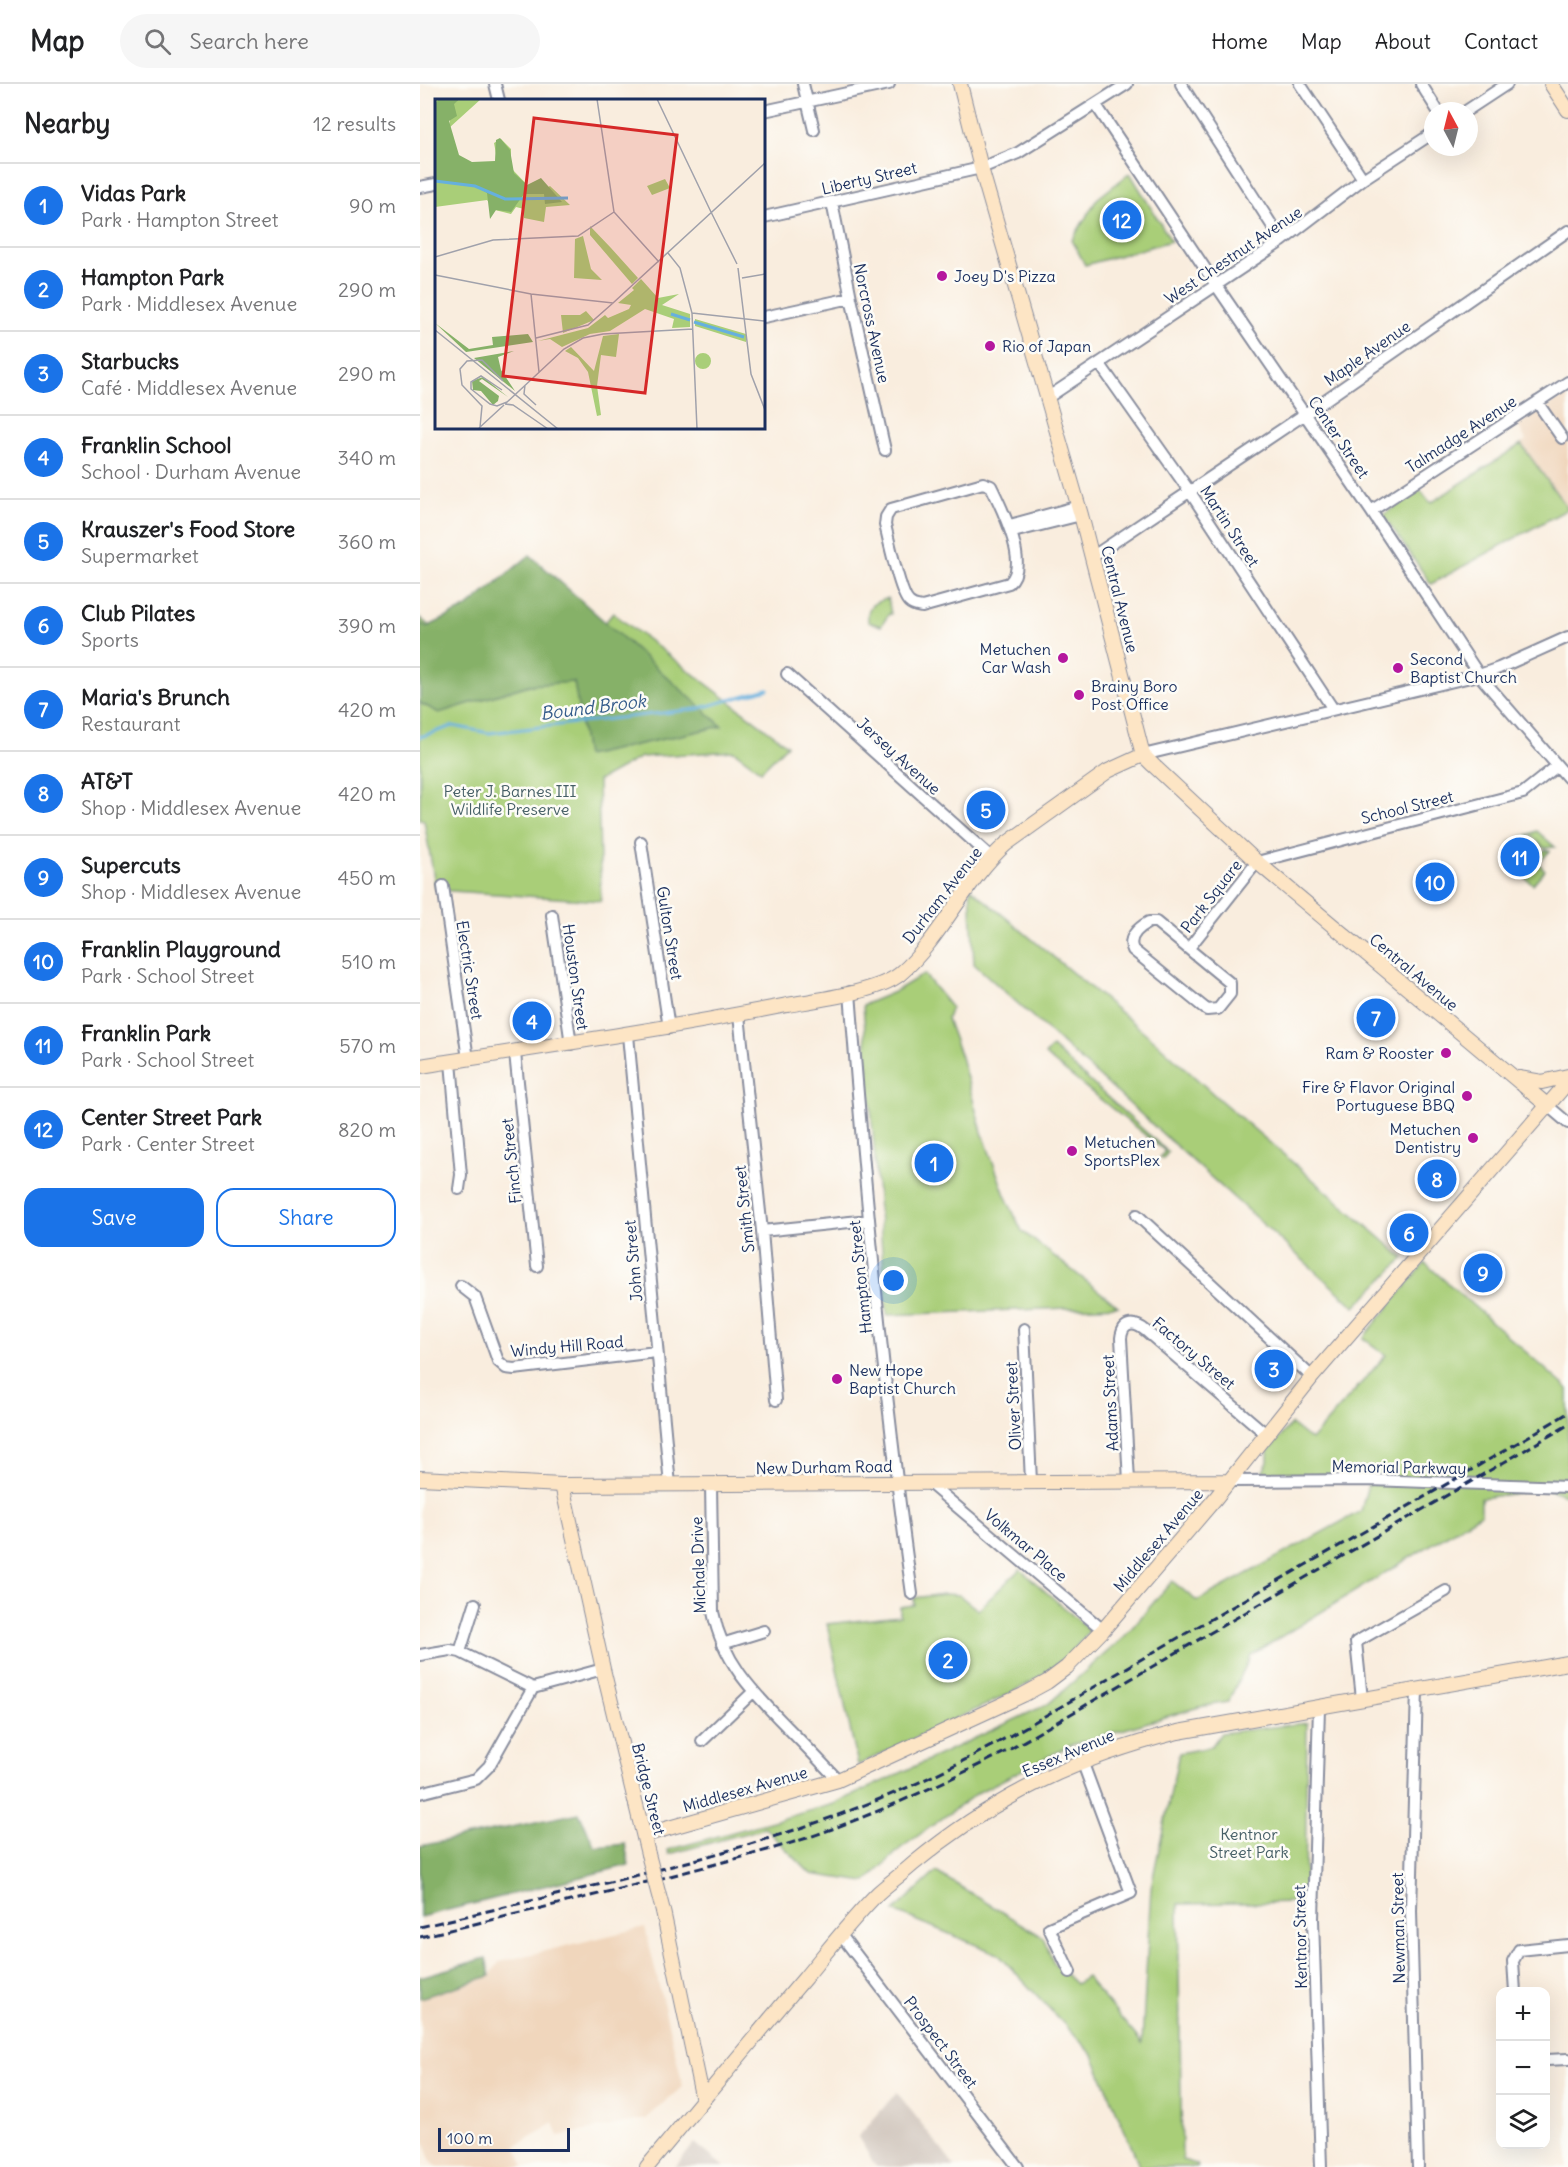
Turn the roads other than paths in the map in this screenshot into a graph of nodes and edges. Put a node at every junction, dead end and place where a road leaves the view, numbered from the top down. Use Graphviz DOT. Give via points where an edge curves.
graph roads {
  1 [pos="495,84"];
  2 [pos="803,84"];
  3 [pos="889,84"];
  4 [pos="960,84"];
  5 [pos="1127,84"];
  6 [pos="1181,84"];
  7 [pos="1300,84"];
  8 [pos="1421,84"];
  9 [pos="1507,84"];
  10 [pos="1551,84"];
  11 [pos="499,99"];
  12 [pos="807,102"];
  13 [pos="1432,102"];
  14 [pos="1478,103"];
  15 [pos="1096,105"];
  16 [pos="1568,110"];
  17 [pos="765,111"];
  18 [pos="814,130"];
  19 [pos="1424,139"];
  20 [pos="981,168"];
  21 [pos="1363,179"];
  22 [pos="435,184"];
  23 [pos="420,188"];
  24 [pos="832,202"];
  25 [pos="765,218"];
  26 [pos="1568,231"];
  27 [pos="1282,241"];
  28 [pos="1216,285"];
  29 [pos="850,298"];
  30 [pos="765,317"];
  31 [pos="1099,363"];
  32 [pos="1568,382"];
  33 [pos="1047,398"];
  34 [pos="1537,402"];
  35 [pos="1305,414"];
  36 [pos="1562,438"];
  37 [pos="885,450"];
  38 [pos="1190,492"];
  39 [pos="1080,511"];
  40 [pos="1371,511"];
  41 [pos="1011,529"];
  42 [pos="1092,557"];
  43 [pos="1568,637"];
  44 [pos="787,674"];
  45 [pos="1479,675"];
  46 [pos="1333,709"];
  47 [pos="1143,755"];
  48 [pos="1557,766"];
  49 [pos="1568,778"];
  50 [pos="641,842"];
  51 [pos="992,858"];
  52 [pos="1257,862"];
  53 [pos="442,886"];
  54 [pos="552,915"];
  55 [pos="1189,948"];
  56 [pos="850,992"];
  57 [pos="739,1015"];
  58 [pos="669,1028"];
  59 [pos="628,1035"];
  60 [pos="571,1044"];
  61 [pos="515,1053"];
  62 [pos="468,1059"];
  63 [pos="451,1062"];
  64 [pos="420,1066"];
  65 [pos="1511,1076"];
  66 [pos="1568,1076"];
  67 [pos="1568,1082"];
  68 [pos="1548,1106"];
  69 [pos="1568,1123"];
  70 [pos="459,1189"];
  71 [pos="1137,1215"];
  72 [pos="869,1220"];
  73 [pos="762,1231"];
  74 [pos="537,1266"];
  75 [pos="460,1286"];
  76 [pos="1128,1325"];
  77 [pos="1024,1329"];
  78 [pos="656,1352"];
  79 [pos="1312,1377"];
  80 [pos="776,1401"];
  81 [pos="1266,1434"];
  82 [pos="420,1478"];
  83 [pos="1228,1480"];
  84 [pos="1129,1481"];
  85 [pos="1031,1482"];
  86 [pos="896,1483"];
  87 [pos="929,1483"];
  88 [pos="711,1484"];
  89 [pos="562,1485"];
  90 [pos="670,1485"];
  91 [pos="1568,1487"];
  92 [pos="1446,1591"];
  93 [pos="912,1594"];
  94 [pos="475,1604"];
  95 [pos="1103,1630"];
  96 [pos="764,1631"];
  97 [pos="722,1644"];
  98 [pos="460,1652"];
  99 [pos="420,1655"];
  100 [pos="1568,1663"];
  101 [pos="603,1670"];
  102 [pos="533,1688"];
  103 [pos="1418,1689"];
  104 [pos="753,1693"];
  105 [pos="1362,1699"];
  106 [pos="1319,1707"];
  107 [pos="702,1741"];
  108 [pos="1082,1761"];
  109 [pos="838,1780"];
  110 [pos="420,1793"];
  111 [pos="644,1835"];
  112 [pos="841,1935"];
  113 [pos="1568,1945"];
  114 [pos="1070,1972"];
  115 [pos="1515,1987"];
  116 [pos="1568,2059"];
  117 [pos="1550,2060"];
  118 [pos="702,2100"];
  119 [pos="647,2167"];
  120 [pos="1018,2167"];
  121 [pos="1321,2167"];
  122 [pos="1418,2167"];
  1 -- 11 [label="street"];
  2 -- 12 [label="street"];
  3 -- 12 [label="street"];
  4 -- 20 [label="street, Central Avenue"];
  5 -- 15 [label="street, Liberty Street"];
  6 -- 27 [label="street"];
  7 -- 21 [label="street"];
  8 -- 13 [label="street"];
  9 -- 14 [label="street"];
  10 -- 16 [label="street"];
  12 -- 17 [label="street"];
  12 -- 18 [label="street"];
  15 -- 20 [label="street, Liberty Street" via="1018,153"];
  15 -- 28 [label="street, Center Street"];
  19 -- 21 [label="street, West Chestnut Avenue"];
  20 -- 24 [label="street, Liberty Street"];
  20 -- 33 [label="street, Central Avenue"];
  21 -- 27 [label="street, West Chestnut Avenue"];
  22 -- 23 [label="street"];
  24 -- 25 [label="street, Liberty Street"];
  24 -- 29 [label="street, Norcross Avenue"];
  26 -- 35 [label="street, Maple Avenue"];
  27 -- 28 [label="street, West Chestnut Avenue"];
  28 -- 31 [label="street, West Chestnut Avenue"];
  28 -- 35 [label="street, Center Street"];
  29 -- 30 [label="street"];
  29 -- 37 [label="street, Norcross Avenue"];
  31 -- 33 [label="street, West Chestnut Avenue"];
  31 -- 38 [label="street, Martin Street"];
  32 -- 34 [label="street, Talmadge Avenue"];
  33 -- 39 [label="street, Central Avenue"];
  34 -- 36 [label="street"];
  34 -- 40 [label="street, Talmadge Avenue"];
  35 -- 38 [label="street, Maple Avenue"];
  35 -- 40 [label="street, Center Street"];
  38 -- 42 [label="street, Maple Avenue"];
  38 -- 46 [label="street, Martin Street"];
  39 -- 41 [label="street"];
  39 -- 42 [label="street, Central Avenue"];
  40 -- 45 [label="street, Center Street"];
  41 -- 41 [label="street" via="991,486 982,483 891,509 885,525 907,601 922,607 1009,583 1017,572"];
  42 -- 47 [label="street, Central Avenue"];
  43 -- 45 [label="street, Durham Avenue"];
  44 -- 51 [label="street, Jersey Avenue"];
  45 -- 46 [label="street, Durham Avenue"];
  45 -- 48 [label="street, Center Street"];
  46 -- 47 [label="street, Durham Avenue"];
  47 -- 51 [label="street, Durham Avenue" via="1108,771"];
  47 -- 52 [label="street, Central Avenue"];
  48 -- 49 [label="street, Center Street"];
  48 -- 52 [label="street, School Street" via="1523,793"];
  50 -- 58 [label="street, Gulton Street"];
  51 -- 56 [label="street, Durham Avenue" via="899,975"];
  52 -- 55 [label="street, Park Square"];
  52 -- 65 [label="street, Central Avenue"];
  53 -- 62 [label="street, Electric Street"];
  54 -- 60 [label="street, Houston Street"];
  55 -- 55 [label="street" via="1156,922 1143,925 1130,944 1207,1010 1218,1009 1230,994 1230,983"];
  56 -- 57 [label="street, Durham Avenue"];
  56 -- 72 [label="street, Hampton Street"];
  57 -- 58 [label="street, Durham Avenue"];
  57 -- 73 [label="street, Smith Street"];
  58 -- 59 [label="street, Durham Avenue"];
  59 -- 60 [label="street, Durham Avenue"];
  59 -- 78 [label="street, John Street"];
  60 -- 61 [label="street, Durham Avenue"];
  61 -- 62 [label="street, Durham Avenue"];
  61 -- 74 [label="street, Finch Street"];
  62 -- 63 [label="street, Durham Avenue"];
  63 -- 64 [label="street, Durham Avenue"];
  63 -- 70 [label="street"];
  65 -- 66 [label="street" via="1542,1082"];
  65 -- 68 [label="street, Central Avenue"];
  67 -- 68 [label="street, Middlesex Avenue"];
  68 -- 69 [label="street, Central Avenue"];
  68 -- 79 [label="street, Middlesex Avenue"];
  71 -- 79 [label="street"];
  72 -- 73 [label="street"];
  72 -- 86 [label="street, Hampton Street"];
  73 -- 80 [label="street, Smith Street"];
  75 -- 78 [label="street, Windy Hill Road" via="475,1297 498,1360 506,1368"];
  76 -- 81 [label="street, Factory Street" via="1142,1328"];
  76 -- 84 [label="street, Adams Street" via="1121,1338"];
  77 -- 85 [label="street, Oliver Street"];
  78 -- 90 [label="street, John Street"];
  79 -- 81 [label="street, Middlesex Avenue"];
  81 -- 83 [label="street, Middlesex Avenue"];
  82 -- 89 [label="street, New Durham Road"];
  83 -- 84 [label="street, New Durham Road"];
  83 -- 91 [label="street, Memorial Parkway"];
  83 -- 95 [label="street, Middlesex Avenue"];
  84 -- 85 [label="street, New Durham Road"];
  85 -- 87 [label="street, New Durham Road"];
  86 -- 87 [label="street, New Durham Road"];
  86 -- 88 [label="street, New Durham Road"];
  86 -- 93 [label="street, Hampton Street"];
  87 -- 95 [label="street, Volkmar Place"];
  88 -- 90 [label="street, New Durham Road"];
  88 -- 97 [label="street, Michale Drive" via="713,1612"];
  89 -- 90 [label="street, New Durham Road"];
  89 -- 101 [label="street, Bridge Street"];
  92 -- 105 [label="street" via="1356,1642"];
  94 -- 98 [label="street"];
  95 -- 109 [label="street, Middlesex Avenue" via="1047,1682"];
  96 -- 97 [label="street"];
  97 -- 104 [label="street, Michale Drive"];
  98 -- 99 [label="street"];
  98 -- 102 [label="street"];
  100 -- 103 [label="street, Essex Avenue"];
  101 -- 102 [label="street"];
  101 -- 111 [label="street, Bridge Street"];
  102 -- 110 [label="street" via="489,1766 476,1779"];
  103 -- 105 [label="street, Essex Avenue"];
  103 -- 122 [label="street, Newman Street" via="1411,1911"];
  104 -- 107 [label="street"];
  104 -- 109 [label="street, Michale Drive"];
  105 -- 106 [label="street, Essex Avenue"];
  106 -- 108 [label="street, Essex Avenue" via="1178,1732"];
  106 -- 121 [label="street, Kentnor Street" via="1313,1919"];
  108 -- 112 [label="street, Essex Avenue" via="1012,1795 946,1838 879,1893"];
  108 -- 114 [label="street" via="1131,1893 1049,1928"];
  109 -- 111 [label="street, Middlesex Avenue"];
  111 -- 118 [label="street, Bridge Street, bridge"];
  112 -- 118 [label="street, Essex Avenue"];
  112 -- 120 [label="street, Prospect Street"];
  113 -- 115 [label="street" via="1518,1950 1513,1961"];
  116 -- 117 [label="street"];
  118 -- 119 [label="street, Essex Avenue"];
}
